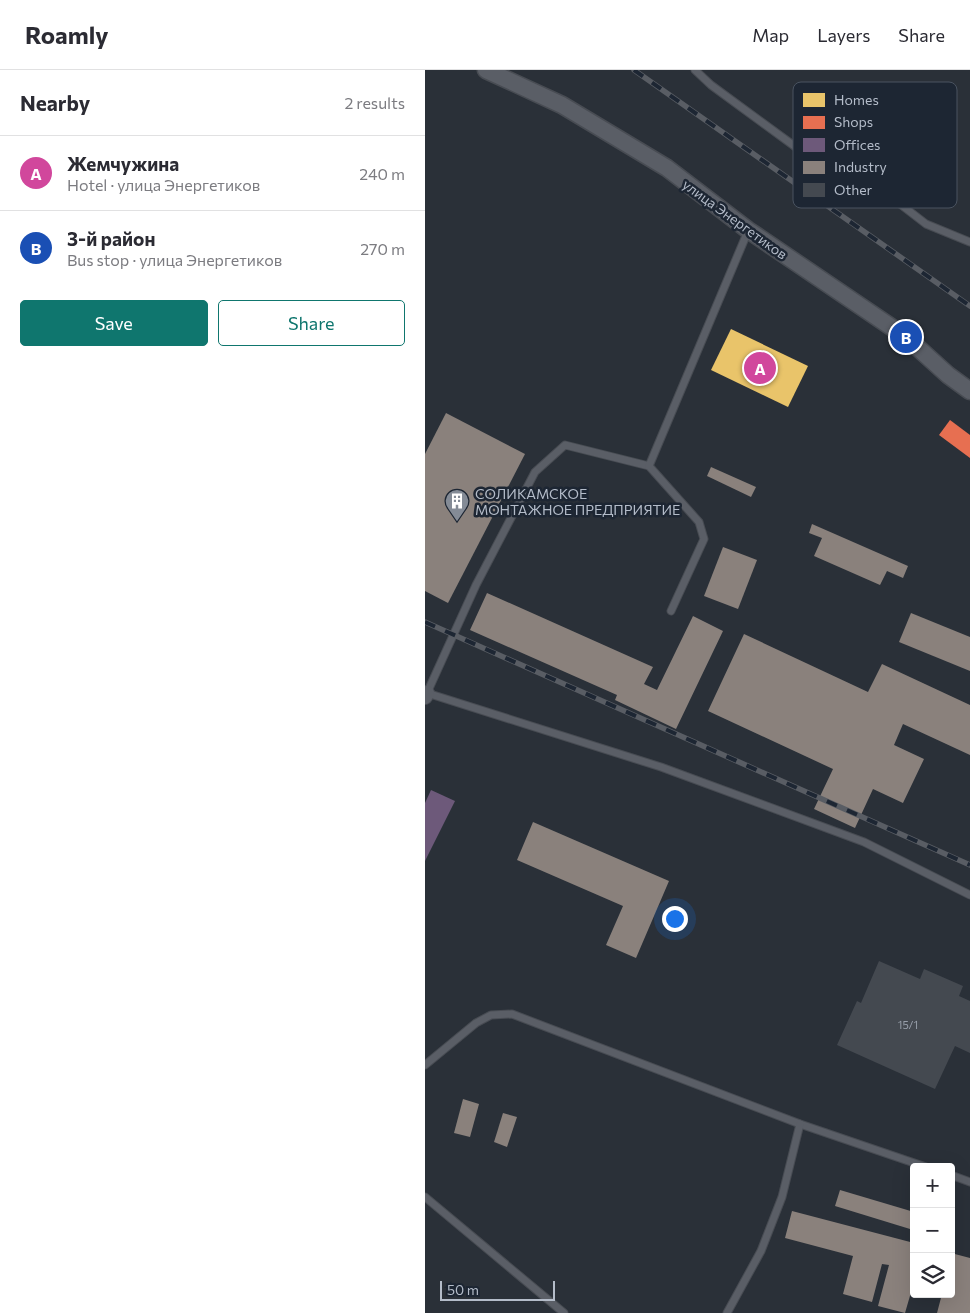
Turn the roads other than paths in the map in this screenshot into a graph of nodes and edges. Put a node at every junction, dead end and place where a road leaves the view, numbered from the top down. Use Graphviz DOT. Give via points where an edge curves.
graph roads {
  1 [pos="486,70"];
  2 [pos="695,70"];
  3 [pos="793,145"];
  4 [pos="905,208"];
  5 [pos="748,230"];
  6 [pos="970,242"];
  7 [pos="970,391"];
  8 [pos="649,466"];
  9 [pos="671,611"];
  10 [pos="426,695"];
  11 [pos="970,895"];
  12 [pos="425,1065"];
  13 [pos="800,1124"];
  14 [pos="914,1163"];
  15 [pos="955,1176"];
  16 [pos="970,1182"];
  17 [pos="425,1197"];
  18 [pos="564,1313"];
  19 [pos="727,1313"];
  1 -- 5 [label="street, улица Энергетиков" via="562,106 667,168"];
  2 -- 3 [label="lane"];
  4 -- 6 [label="lane" via="926,224"];
  5 -- 7 [label="street, улица Энергетиков" via="905,337"];
  5 -- 8 [label="lane"];
  8 -- 9 [label="lane" via="699,522 704,539"];
  8 -- 10 [label="lane" via="565,445 535,472 476,586"];
  10 -- 11 [label="lane" via="661,767 863,842"];
  12 -- 13 [label="lane" via="476,1023 491,1015 512,1014"];
  13 -- 14 [label="lane"];
  13 -- 19 [label="lane" via="782,1197 761,1251"];
  15 -- 16 [label="lane"];
  17 -- 18 [label="lane"];
}
